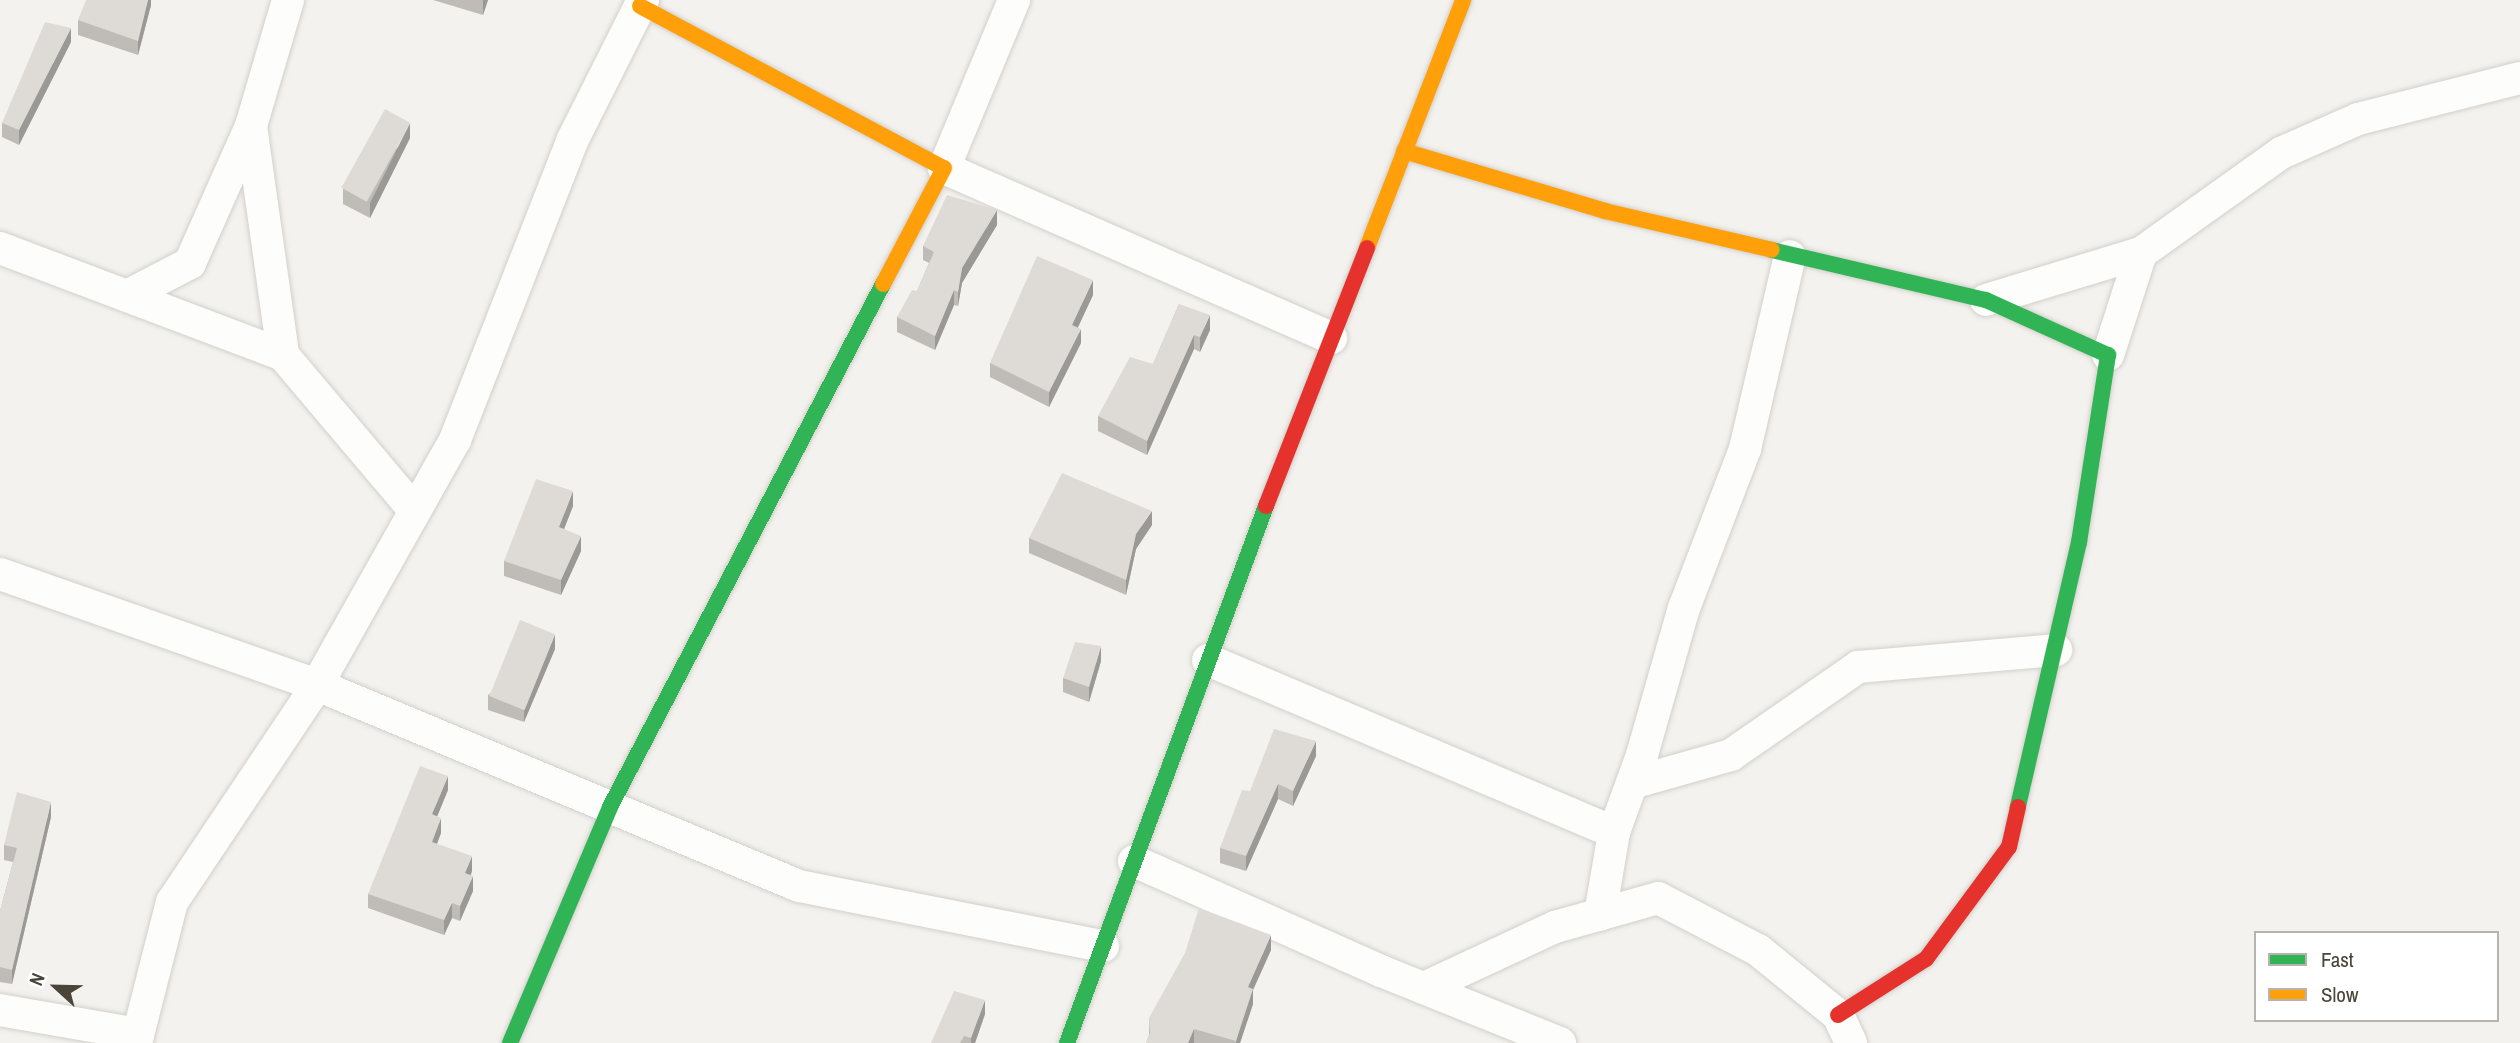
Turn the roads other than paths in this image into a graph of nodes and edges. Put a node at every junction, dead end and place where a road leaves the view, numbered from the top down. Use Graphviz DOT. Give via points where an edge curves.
graph roads {
  1 [pos="288,0"];
  2 [pos="1014,0"];
  3 [pos="1463,0"];
  4 [pos="642,3"];
  5 [pos="2520,78"];
  6 [pos="251,126"];
  7 [pos="1404,151"];
  8 [pos="944,168"];
  9 [pos="0,248"];
  10 [pos="2141,253"];
  11 [pos="1790,256"];
  12 [pos="127,296"];
  13 [pos="1986,300"];
  14 [pos="1331,338"];
  15 [pos="283,355"];
  16 [pos="2108,355"];
  17 [pos="415,511"];
  18 [pos="0,574"];
  19 [pos="2056,650"];
  20 [pos="1209,660"];
  21 [pos="317,685"];
  22 [pos="1632,783"];
  23 [pos="610,807"];
  24 [pos="1614,832"];
  25 [pos="1134,861"];
  26 [pos="1600,915"];
  27 [pos="1103,946"];
  28 [pos="1424,988"];
  29 [pos="0,1010"];
  30 [pos="1845,1029"];
  31 [pos="137,1039"];
  32 [pos="510,1043"];
  33 [pos="1067,1043"];
  34 [pos="1560,1043"];
  1 -- 6 [label="street"];
  2 -- 8 [label="street"];
  3 -- 7 [label="main road"];
  4 -- 8 [label="main road"];
  4 -- 17 [label="street" via="572,141 455,440"];
  5 -- 10 [label="street" via="2358,119 2281,153"];
  6 -- 12 [label="street" via="190,263"];
  6 -- 15 [label="street"];
  7 -- 11 [label="main road" via="1605,211"];
  7 -- 14 [label="main road"];
  8 -- 14 [label="street"];
  8 -- 23 [label="main road"];
  9 -- 12 [label="street"];
  10 -- 13 [label="street"];
  10 -- 16 [label="street"];
  11 -- 13 [label="main road"];
  11 -- 22 [label="street" via="1745,449 1684,608"];
  12 -- 15 [label="street"];
  13 -- 16 [label="main road"];
  14 -- 20 [label="main road"];
  15 -- 17 [label="street"];
  16 -- 19 [label="main road" via="2079,542"];
  17 -- 21 [label="street"];
  18 -- 21 [label="street"];
  19 -- 22 [label="street" via="1858,667 1731,755"];
  19 -- 30 [label="main road" via="2009,847 1926,959"];
  20 -- 24 [label="street"];
  20 -- 25 [label="main road"];
  21 -- 23 [label="street"];
  21 -- 31 [label="street" via="172,901"];
  22 -- 24 [label="street"];
  23 -- 27 [label="street" via="799,886"];
  23 -- 32 [label="main road"];
  24 -- 26 [label="street"];
  25 -- 27 [label="main road"];
  25 -- 28 [label="street"];
  26 -- 28 [label="street" via="1555,927"];
  26 -- 30 [label="street" via="1658,898 1758,950"];
  27 -- 33 [label="main road"];
  28 -- 34 [label="street"];
  29 -- 31 [label="street"];
}
